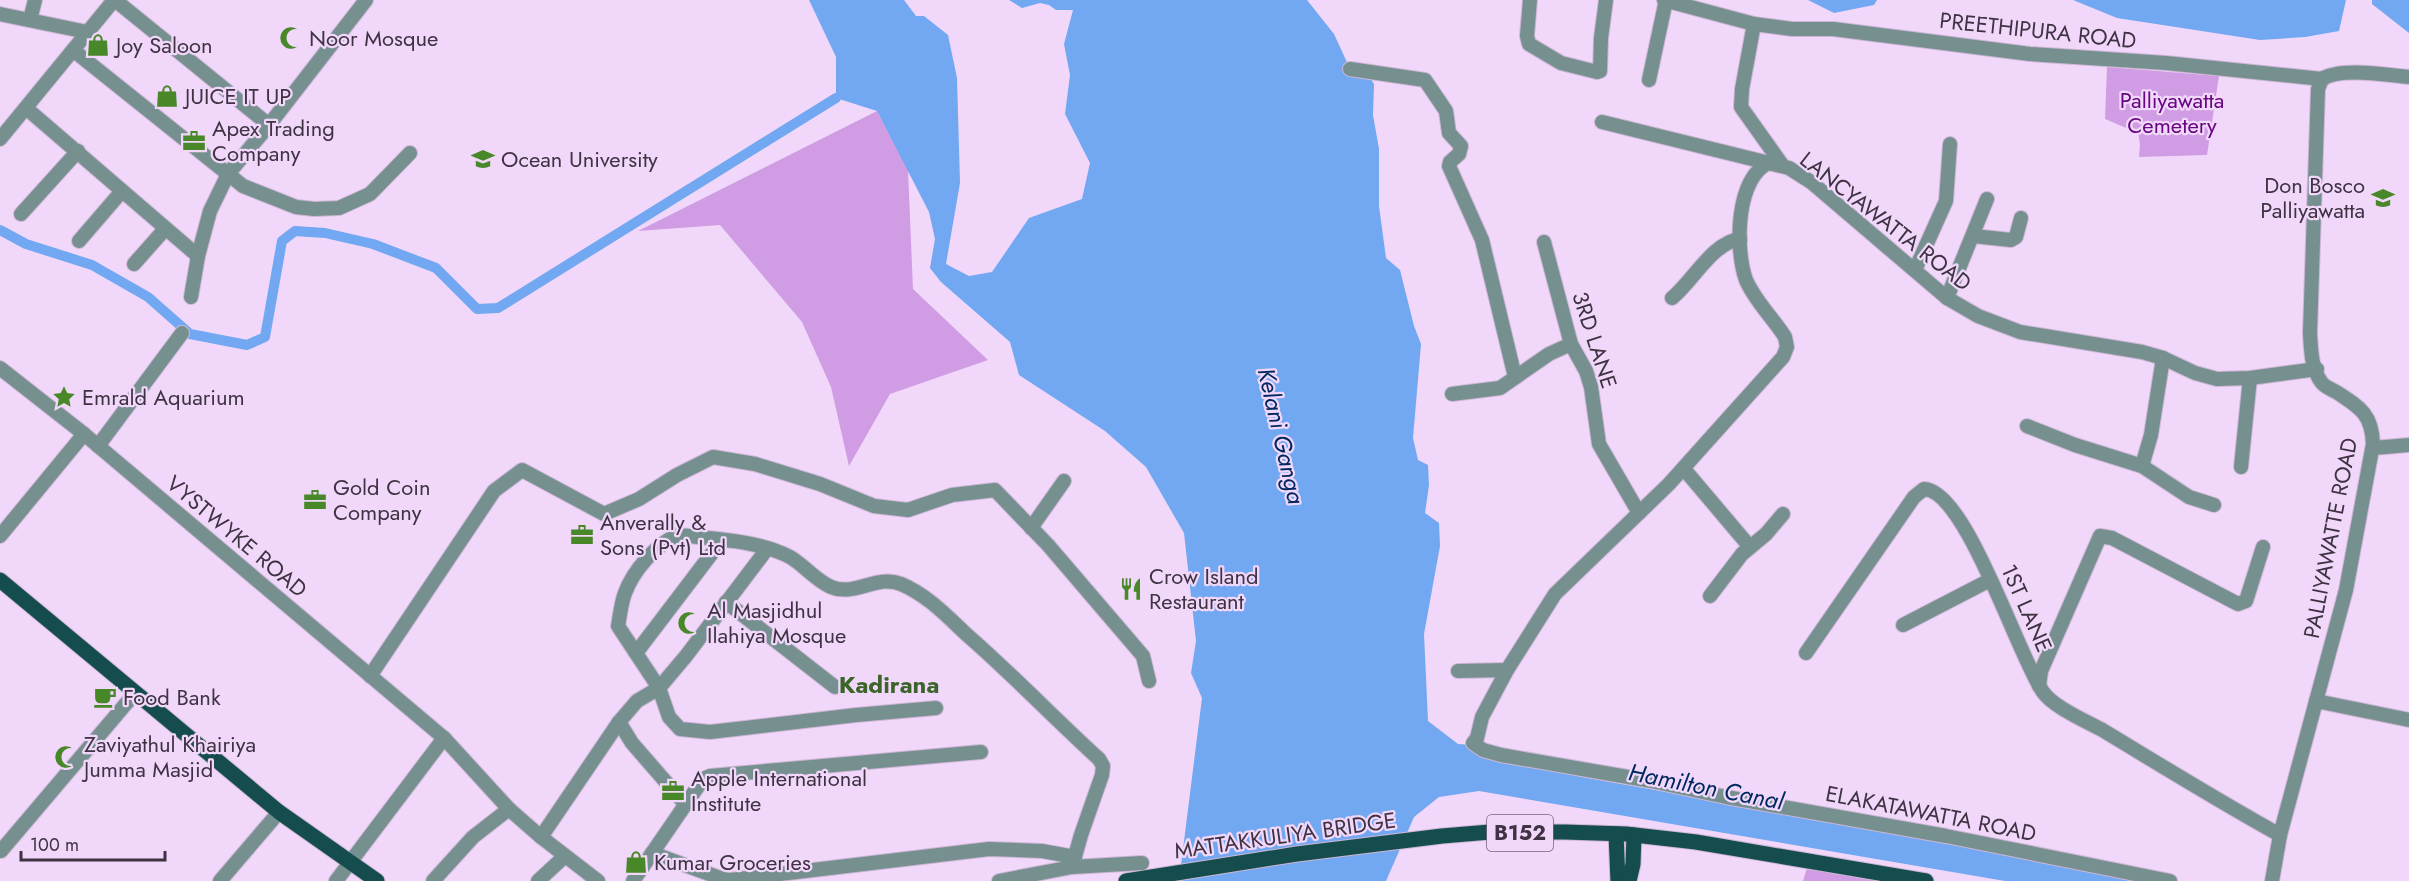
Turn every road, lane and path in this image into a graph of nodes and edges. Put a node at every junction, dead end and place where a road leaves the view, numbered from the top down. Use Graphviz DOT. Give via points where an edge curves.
graph roads {
  1 [pos="35,0"];
  2 [pos="114,0"];
  3 [pos="366,0"];
  4 [pos="1530,0"];
  5 [pos="1606,0"];
  6 [pos="1665,0"];
  7 [pos="0,14"];
  8 [pos="30,20"];
  9 [pos="1754,24"];
  10 [pos="87,32"];
  11 [pos="73,50"];
  12 [pos="1350,69"];
  13 [pos="2409,77"];
  14 [pos="1649,80"];
  15 [pos="2322,80"];
  16 [pos="26,108"];
  17 [pos="1602,122"];
  18 [pos="269,125"];
  19 [pos="0,138"];
  20 [pos="1950,144"];
  21 [pos="78,151"];
  22 [pos="410,153"];
  23 [pos="1777,164"];
  24 [pos="228,174"];
  25 [pos="122,191"];
  26 [pos="1987,199"];
  27 [pos="21,214"];
  28 [pos="2021,218"];
  29 [pos="165,230"];
  30 [pos="1973,236"];
  31 [pos="1740,239"];
  32 [pos="79,241"];
  33 [pos="1544,242"];
  34 [pos="198,256"];
  35 [pos="134,264"];
  36 [pos="1915,270"];
  37 [pos="191,297"];
  38 [pos="1672,298"];
  39 [pos="1947,298"];
  40 [pos="182,333"];
  41 [pos="1571,344"];
  42 [pos="2163,358"];
  43 [pos="0,368"];
  44 [pos="2317,369"];
  45 [pos="1515,377"];
  46 [pos="2250,378"];
  47 [pos="1452,394"];
  48 [pos="2027,426"];
  49 [pos="84,434"];
  50 [pos="2409,445"];
  51 [pos="98,446"];
  52 [pos="2373,448"];
  53 [pos="2142,466"];
  54 [pos="2241,467"];
  55 [pos="1683,469"];
  56 [pos="1064,481"];
  57 [pos="2214,505"];
  58 [pos="1639,513"];
  59 [pos="1783,514"];
  60 [pos="1031,528"];
  61 [pos="0,536"];
  62 [pos="722,540"];
  63 [pos="1750,547"];
  64 [pos="2263,547"];
  65 [pos="767,549"];
  66 [pos="0,580"];
  67 [pos="1990,580"];
  68 [pos="1710,596"];
  69 [pos="726,602"];
  70 [pos="1904,625"];
  71 [pos="1806,653"];
  72 [pos="636,654"];
  73 [pos="1507,670"];
  74 [pos="1458,671"];
  75 [pos="370,676"];
  76 [pos="1149,681"];
  77 [pos="2039,686"];
  78 [pos="835,687"];
  79 [pos="659,688"];
  80 [pos="135,693"];
  81 [pos="2316,701"];
  82 [pos="936,708"];
  83 [pos="2409,720"];
  84 [pos="619,722"];
  85 [pos="444,738"];
  86 [pos="981,752"];
  87 [pos="685,804"];
  88 [pos="509,809"];
  89 [pos="279,812"];
  90 [pos="1616,834"];
  91 [pos="1634,835"];
  92 [pos="2280,835"];
  93 [pos="541,837"];
  94 [pos="1,851"];
  95 [pos="652,853"];
  96 [pos="565,856"];
  97 [pos="1074,862"];
  98 [pos="349,863"];
  99 [pos="1142,863"];
  100 [pos="219,881"];
  101 [pos="336,881"];
  102 [pos="377,881"];
  103 [pos="433,881"];
  104 [pos="538,881"];
  105 [pos="597,881"];
  106 [pos="633,881"];
  107 [pos="999,881"];
  108 [pos="1126,881"];
  109 [pos="1618,881"];
  110 [pos="1629,881"];
  111 [pos="1926,881"];
  112 [pos="2170,881"];
  113 [pos="2272,881"];
  1 -- 8 [label="street"];
  2 -- 10 [label="street"];
  2 -- 18 [label="street"];
  3 -- 18 [label="street"];
  4 -- 5 [label="street" via="1529,44 1562,63 1597,72 1601,66"];
  6 -- 9 [label="street, PREETHIPURA ROAD"];
  6 -- 14 [label="street"];
  7 -- 8 [label="street"];
  8 -- 10 [label="street"];
  9 -- 15 [label="street, PREETHIPURA ROAD" via="1792,29 1833,28 2030,54 2166,63"];
  9 -- 23 [label="street" via="1741,107"];
  10 -- 11 [label="street"];
  11 -- 16 [label="street"];
  11 -- 24 [label="street"];
  12 -- 45 [label="street" via="1425,81 1446,111 1447,128 1461,146 1449,166 1482,240"];
  13 -- 15 [label="street, PREETHIPURA ROAD" via="2343,73"];
  15 -- 44 [label="street, PALLIYAWATTE ROAD" via="2310,333 2312,360"];
  16 -- 19 [label="street"];
  16 -- 21 [label="street"];
  17 -- 23 [label="street, LANCYAWATTA ROAD"];
  18 -- 24 [label="street"];
  20 -- 36 [label="street" via="1946,201"];
  21 -- 25 [label="street"];
  21 -- 27 [label="street"];
  22 -- 24 [label="street" via="370,194 339,208 296,207 243,186"];
  23 -- 31 [label="street" via="1762,165 1747,189"];
  23 -- 36 [label="street, LANCYAWATTA ROAD" via="1811,182"];
  24 -- 34 [label="street" via="210,211"];
  25 -- 29 [label="street"];
  25 -- 32 [label="street"];
  26 -- 30 [label="street"];
  28 -- 30 [label="street" via="2016,237 2011,240"];
  29 -- 34 [label="street"];
  29 -- 35 [label="street"];
  30 -- 39 [label="street"];
  31 -- 38 [label="street" via="1720,248"];
  31 -- 55 [label="street" via="1747,281 1785,338 1786,352"];
  33 -- 41 [label="street, 3RD LANE"];
  34 -- 37 [label="street"];
  36 -- 39 [label="street, LANCYAWATTA ROAD"];
  39 -- 42 [label="street, LANCYAWATTA ROAD" via="1978,316 2031,335 2097,343"];
  40 -- 51 [label="street"];
  41 -- 45 [label="street"];
  41 -- 58 [label="street, 3RD LANE" via="1591,387 1599,444"];
  42 -- 46 [label="street, LANCYAWATTA ROAD" via="2217,379"];
  42 -- 53 [label="street"];
  43 -- 49 [label="street, VYSTWYKE ROAD"];
  44 -- 46 [label="street, LANCYAWATTA ROAD"];
  44 -- 52 [label="street, PALLIYAWATTE ROAD" via="2322,383 2367,416"];
  45 -- 47 [label="street" via="1493,390"];
  46 -- 54 [label="street"];
  48 -- 53 [label="street"];
  49 -- 51 [label="street, VYSTWYKE ROAD"];
  49 -- 61 [label="street"];
  50 -- 52 [label="street"];
  51 -- 75 [label="street, VYSTWYKE ROAD"];
  52 -- 81 [label="street, PALLIYAWATTE ROAD" via="2346,590"];
  53 -- 57 [label="street" via="2188,497"];
  55 -- 58 [label="street"];
  55 -- 63 [label="street"];
  56 -- 60 [label="street"];
  58 -- 73 [label="street" via="1556,594"];
  59 -- 63 [label="street"];
  60 -- 75 [label="street" via="995,490 952,495 908,510 874,506 755,464 713,457 604,514 522,470 494,491"];
  60 -- 76 [label="street" via="1143,656"];
  62 -- 65 [label="street"];
  62 -- 72 [label="street"];
  62 -- 72 [label="street" via="678,535 670,538 635,574 624,594 618,626"];
  63 -- 68 [label="street"];
  64 -- 77 [label="street" via="2246,601 2238,604 2112,538 2100,536 2041,671"];
  65 -- 69 [label="street"];
  65 -- 97 [label="street" via="790,557 829,586 841,590 889,580 921,593 1099,759 1102,775"];
  66 -- 80 [label="main road"];
  67 -- 70 [label="street"];
  67 -- 71 [label="street, 1ST LANE" via="1954,509 1935,491 1924,489 1914,497"];
  67 -- 77 [label="street, 1ST LANE"];
  69 -- 78 [label="street"];
  69 -- 79 [label="street"];
  72 -- 79 [label="street"];
  73 -- 74 [label="street"];
  73 -- 112 [label="street, ELAKATAWATTA ROAD" via="1473,743 1482,750"];
  75 -- 85 [label="street, VYSTWYKE ROAD"];
  77 -- 92 [label="street, 1ST LANE" via="2061,706"];
  79 -- 82 [label="street" via="669,717 680,729 703,732"];
  79 -- 84 [label="street" via="638,701"];
  80 -- 89 [label="main road"];
  80 -- 94 [label="street"];
  81 -- 83 [label="street"];
  81 -- 92 [label="street, PALLIYAWATTE ROAD"];
  84 -- 87 [label="street" via="632,743"];
  84 -- 93 [label="street"];
  85 -- 88 [label="street, VYSTWYKE ROAD"];
  85 -- 98 [label="street"];
  86 -- 87 [label="street" via="710,776 703,779"];
  87 -- 95 [label="street"];
  88 -- 93 [label="street, VYSTWYKE ROAD"];
  88 -- 103 [label="street" via="473,837"];
  89 -- 98 [label="main road"];
  89 -- 100 [label="street"];
  90 -- 91 [label="main road, B152"];
  90 -- 108 [label="main road, MATTAKKULIYA BRIDGE / B152" via="1490,832 1415,839"];
  90 -- 109 [label="main road"];
  91 -- 110 [label="main road"];
  91 -- 111 [label="main road, B152"];
  92 -- 113 [label="street, PALLIYAWATTE ROAD"];
  93 -- 96 [label="street, VYSTWYKE ROAD"];
  95 -- 97 [label="street" via="730,880 989,849 1042,851"];
  95 -- 106 [label="street"];
  96 -- 104 [label="street"];
  96 -- 105 [label="street, VYSTWYKE ROAD"];
  97 -- 99 [label="street"];
  97 -- 107 [label="street"];
  98 -- 101 [label="street"];
  98 -- 102 [label="main road"];
}
